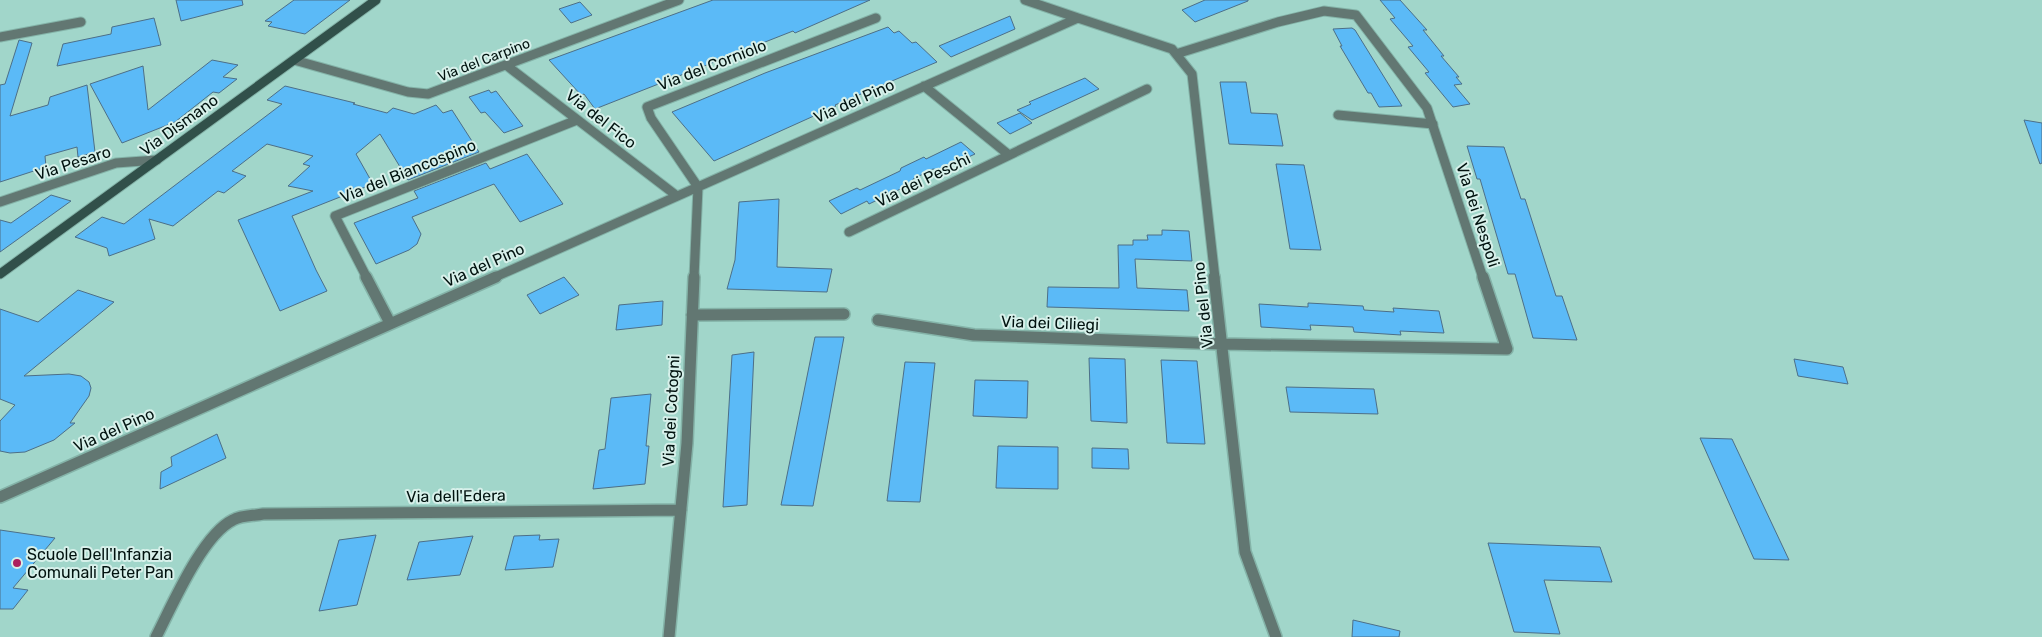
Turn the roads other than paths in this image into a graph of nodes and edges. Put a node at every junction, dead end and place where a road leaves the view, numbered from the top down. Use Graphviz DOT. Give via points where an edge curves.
graph roads {
  1 [pos="376,0"];
  2 [pos="679,0"];
  3 [pos="1026,0"];
  4 [pos="876,18"];
  5 [pos="1078,18"];
  6 [pos="80,22"];
  7 [pos="0,37"];
  8 [pos="1176,54"];
  9 [pos="294,60"];
  10 [pos="506,65"];
  11 [pos="924,86"];
  12 [pos="1147,89"];
  13 [pos="1338,115"];
  14 [pos="577,120"];
  15 [pos="1433,124"];
  16 [pos="1010,155"];
  17 [pos="157,160"];
  18 [pos="698,187"];
  19 [pos="677,196"];
  20 [pos="0,202"];
  21 [pos="849,232"];
  22 [pos="1,272"];
  23 [pos="844,314"];
  24 [pos="692,315"];
  25 [pos="878,320"];
  26 [pos="390,323"];
  27 [pos="1222,344"];
  28 [pos="0,497"];
  29 [pos="681,510"];
  30 [pos="156,637"];
  31 [pos="669,637"];
  32 [pos="1276,637"];
  1 -- 9 [label="main road, Via Dismano"];
  2 -- 10 [label="street, Via del Carpino"];
  3 -- 5 [label="street"];
  4 -- 18 [label="street, Via del Corniolo" via="647,107 651,118"];
  5 -- 8 [label="street, Via del Pino" via="1172,49"];
  5 -- 11 [label="street, Via del Pino"];
  6 -- 7 [label="street"];
  8 -- 15 [label="street, Via dei Nespoli" via="1324,11 1356,15 1428,108"];
  8 -- 27 [label="street, Via del Pino" via="1192,74"];
  9 -- 10 [label="street, Via del Carpino" via="408,92 428,94"];
  9 -- 17 [label="main road, Via Dismano"];
  10 -- 14 [label="street, Via del Fico"];
  11 -- 16 [label="street, Via dei Peschi"];
  11 -- 18 [label="street, Via del Pino"];
  12 -- 16 [label="street, Via dei Peschi"];
  13 -- 15 [label="street"];
  14 -- 19 [label="street, Via del Fico"];
  14 -- 26 [label="street, Via del Biancospino" via="335,216"];
  15 -- 27 [label="street, Via dei Nespoli" via="1507,349"];
  16 -- 21 [label="street, Via dei Peschi"];
  17 -- 20 [label="street, Via Pesaro" via="116,163"];
  17 -- 22 [label="main road, Via Dismano"];
  18 -- 19 [label="street, Via del Pino"];
  18 -- 24 [label="street, Via dei Cotogni"];
  19 -- 26 [label="street, Via del Pino"];
  23 -- 24 [label="street"];
  24 -- 29 [label="street, Via dei Cotogni"];
  25 -- 27 [label="street, Via dei Ciliegi" via="974,335"];
  26 -- 28 [label="street, Via del Pino"];
  27 -- 32 [label="street, Via del Pino" via="1245,552"];
  29 -- 30 [label="street, Via dell'Edera" via="262,514 232,520 205,546"];
  29 -- 31 [label="street, Via dei Cotogni"];
}
